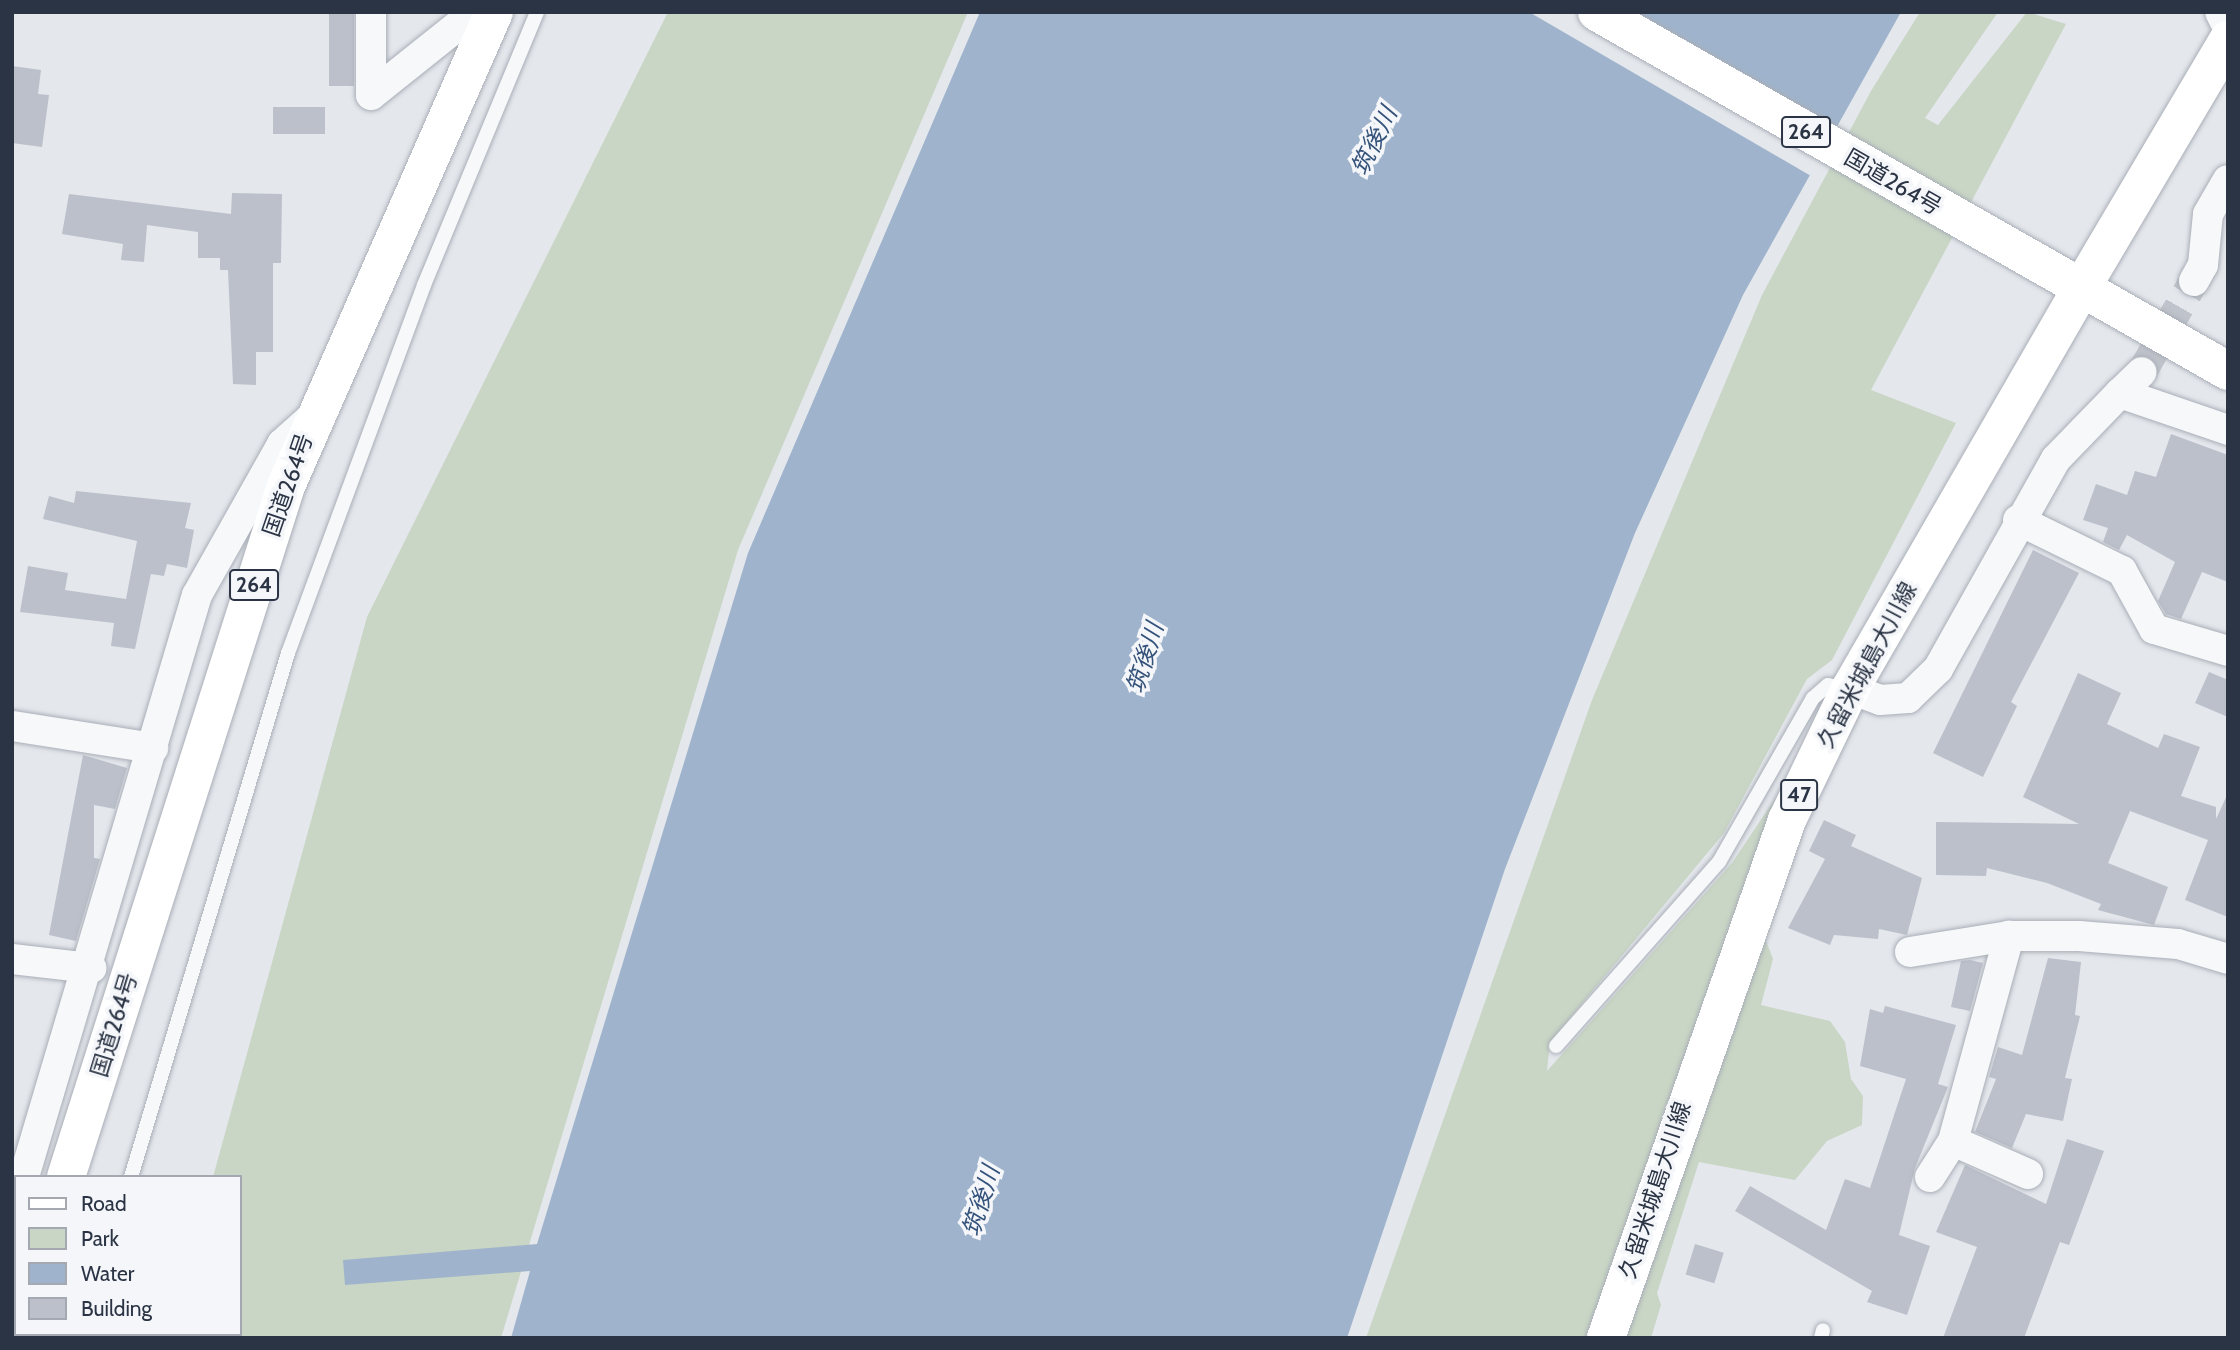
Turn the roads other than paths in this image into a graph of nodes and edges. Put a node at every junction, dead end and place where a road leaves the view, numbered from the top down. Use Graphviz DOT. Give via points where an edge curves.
graph roads {
  1 [pos="371,12"];
  2 [pos="475,12"];
  3 [pos="494,12"];
  4 [pos="537,12"];
  5 [pos="1597,12"];
  6 [pos="2220,12"];
  7 [pos="2228,29"];
  8 [pos="2228,40"];
  9 [pos="2228,180"];
  10 [pos="2208,274"];
  11 [pos="2079,292"];
  12 [pos="2142,372"];
  13 [pos="2228,372"];
  14 [pos="2120,393"];
  15 [pos="312,417"];
  16 [pos="2228,430"];
  17 [pos="2018,520"];
  18 [pos="2226,646"];
  19 [pos="1850,689"];
  20 [pos="12,726"];
  21 [pos="153,748"];
  22 [pos="2008,936"];
  23 [pos="1910,952"];
  24 [pos="12,959"];
  25 [pos="2228,959"];
  26 [pos="91,968"];
  27 [pos="1556,1046"];
  28 [pos="1953,1141"];
  29 [pos="2028,1174"];
  30 [pos="25,1175"];
  31 [pos="67,1175"];
  32 [pos="132,1175"];
  33 [pos="1930,1177"];
  34 [pos="1606,1338"];
  1 -- 2 [label="street" via="371,95"];
  3 -- 15 [label="main road, 国道264号 / 264"];
  4 -- 32 [label="lane" via="424,285 288,653"];
  5 -- 11 [label="main road, 国道264号 / 264"];
  6 -- 7 [label="street"];
  8 -- 11 [label="main road, 久留米城島大川線"];
  9 -- 10 [label="street" via="2208,215"];
  11 -- 13 [label="main road, 264"];
  11 -- 19 [label="main road, 久留米城島大川線 / 47"];
  12 -- 14 [label="street"];
  14 -- 16 [label="street"];
  14 -- 17 [label="street" via="2056,459"];
  15 -- 21 [label="street" via="282,444 197,595"];
  15 -- 31 [label="main road, 国道264号 / 264"];
  17 -- 18 [label="street" via="2122,571 2154,629"];
  17 -- 19 [label="street" via="1938,669 1909,698 1880,700"];
  19 -- 27 [label="lane" via="1828,685 1813,698 1719,862"];
  19 -- 34 [label="main road, 久留米城島大川線 / 47" via="1772,858"];
  20 -- 21 [label="street"];
  21 -- 26 [label="street"];
  22 -- 23 [label="street"];
  22 -- 25 [label="street" via="2178,944"];
  22 -- 28 [label="street"];
  24 -- 26 [label="street"];
  26 -- 30 [label="street"];
  28 -- 29 [label="street"];
  28 -- 33 [label="street"];
}
